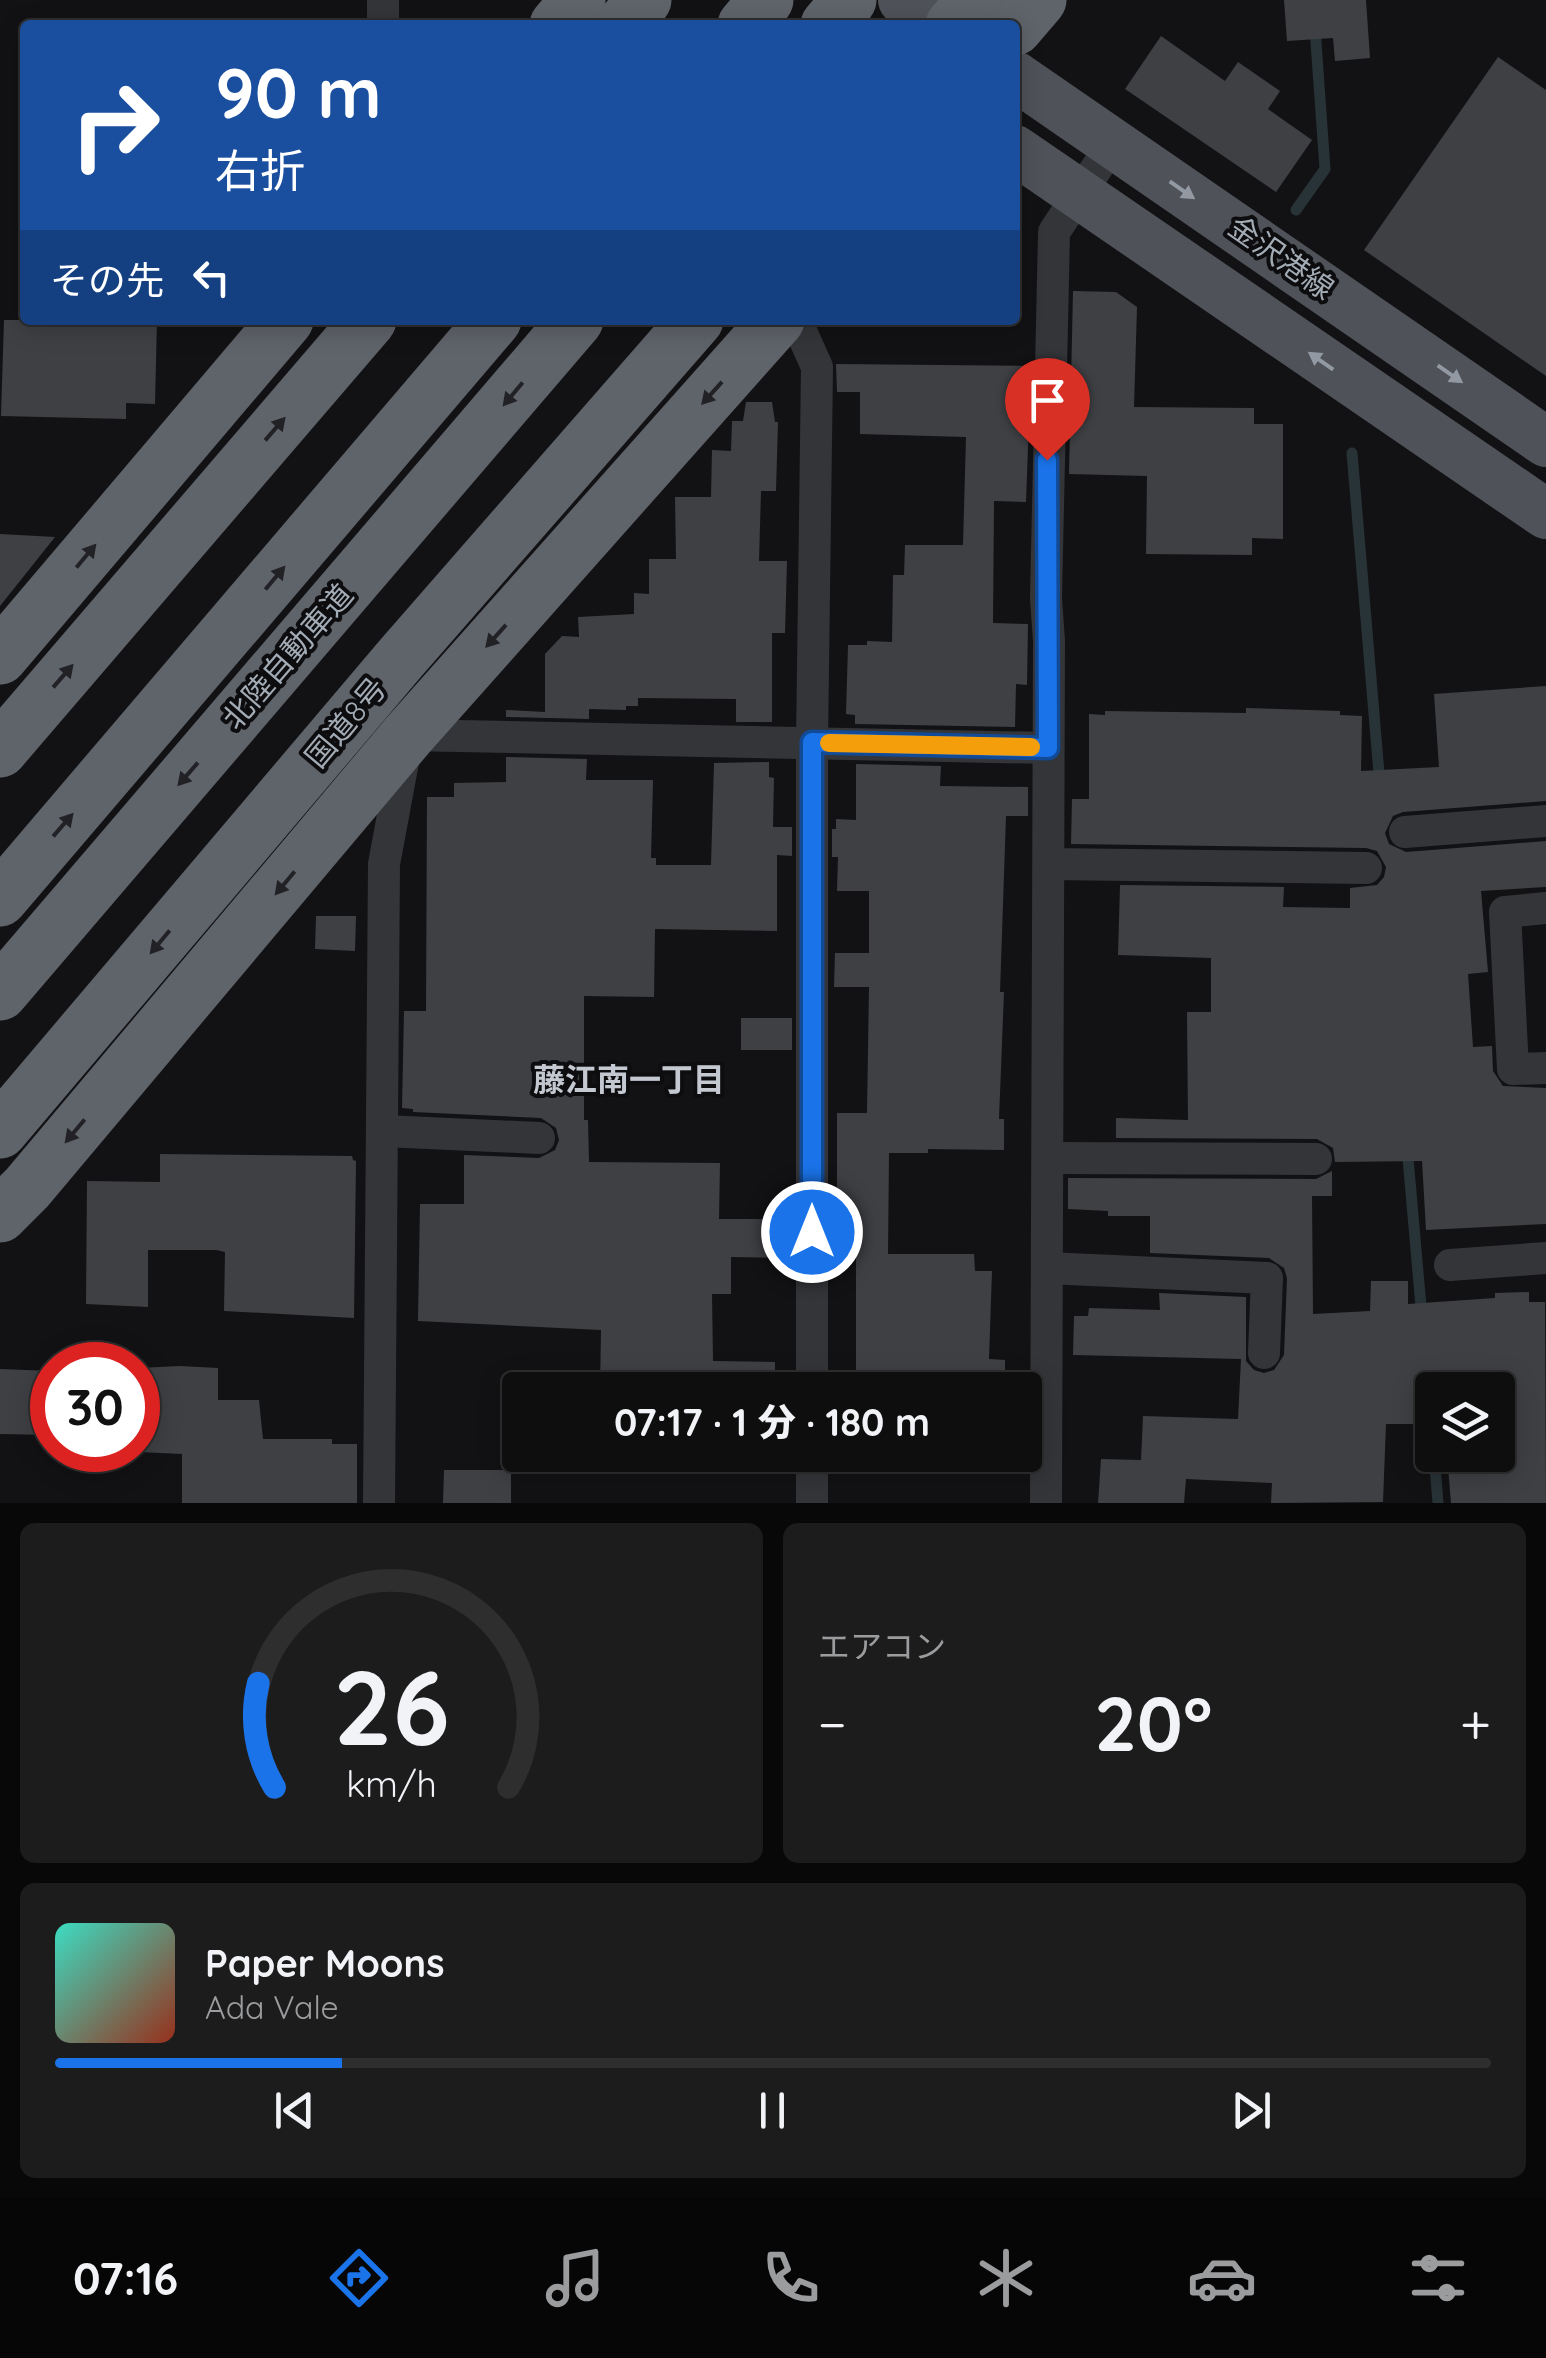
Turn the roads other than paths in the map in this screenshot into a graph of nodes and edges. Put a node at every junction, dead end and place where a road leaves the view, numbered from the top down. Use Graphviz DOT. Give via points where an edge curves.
graph roads {
  1 [pos="578,0"];
  2 [pos="644,0"];
  3 [pos="766,0"];
  4 [pos="781,0"];
  5 [pos="849,0"];
  6 [pos="903,0"];
  7 [pos="975,0"];
  8 [pos="1039,0"];
  9 [pos="560,20"];
  10 [pos="627,20"];
  11 [pos="749,20"];
  12 [pos="816,20"];
  13 [pos="830,20"];
  14 [pos="933,20"];
  15 [pos="957,20"];
  16 [pos="1020,22"];
  17 [pos="1020,79"];
  18 [pos="1114,142"];
  19 [pos="1020,153"];
  20 [pos="1079,194"];
  21 [pos="282,325"];
  22 [pos="365,325"];
  23 [pos="490,325"];
  24 [pos="572,325"];
  25 [pos="692,325"];
  26 [pos="773,325"];
  27 [pos="798,325"];
  28 [pos="1546,445"];
  29 [pos="1531,504"];
  30 [pos="0,657"];
  31 [pos="408,735"];
  32 [pos="812,742"];
  33 [pos="1048,748"];
  34 [pos="0,750"];
  35 [pos="1546,821"];
  36 [pos="1405,832"];
  37 [pos="1048,864"];
  38 [pos="1366,868"];
  39 [pos="0,899"];
  40 [pos="1546,908"];
  41 [pos="0,993"];
  42 [pos="1546,1068"];
  43 [pos="0,1130"];
  44 [pos="384,1132"];
  45 [pos="538,1138"];
  46 [pos="1048,1158"];
  47 [pos="1316,1159"];
  48 [pos="0,1215"];
  49 [pos="1546,1258"];
  50 [pos="1450,1265"];
  51 [pos="1047,1268"];
  52 [pos="1264,1353"];
  53 [pos="812,1372"];
  54 [pos="812,1472"];
  55 [pos="379,1503"];
  56 [pos="812,1503"];
  57 [pos="1046,1503"];
  1 -- 9 [label="highway"];
  2 -- 10 [label="highway"];
  3 -- 11 [label="highway"];
  4 -- 12 [label="main road"];
  5 -- 13 [label="highway"];
  6 -- 14 [label="main road"];
  7 -- 15 [label="highway"];
  8 -- 16 [label="highway"];
  17 -- 18 [label="main road, 金沢港線"];
  18 -- 20 [label="street"];
  18 -- 28 [label="main road, 金沢港線, one-way"];
  19 -- 20 [label="main road, 金沢港線"];
  29 -- 20 [label="main road, 金沢港線, one-way"];
  20 -- 33 [label="street" via="1054,232"];
  30 -- 21 [label="highway, one-way"];
  34 -- 22 [label="highway, one-way"];
  39 -- 23 [label="highway, 北陸自動車道, one-way"];
  24 -- 41 [label="highway, 北陸自動車道, one-way"];
  25 -- 43 [label="highway, 国道8号, one-way"];
  26 -- 31 [label="highway, one-way"];
  27 -- 32 [label="street" via="817,368"];
  28 -- 29 [label="street"];
  31 -- 32 [label="street"];
  31 -- 44 [label="street" via="384,864"];
  31 -- 48 [label="highway, one-way"];
  32 -- 33 [label="street"];
  32 -- 53 [label="street"];
  33 -- 37 [label="street"];
  35 -- 36 [label="street"];
  37 -- 38 [label="street"];
  37 -- 46 [label="street"];
  40 -- 42 [label="street" via="1506,912 1513,1069"];
  44 -- 45 [label="street"];
  44 -- 55 [label="street"];
  46 -- 47 [label="street"];
  46 -- 51 [label="street"];
  49 -- 50 [label="street"];
  51 -- 52 [label="street" via="1267,1278"];
  51 -- 57 [label="street"];
  54 -- 56 [label="street"];
}
